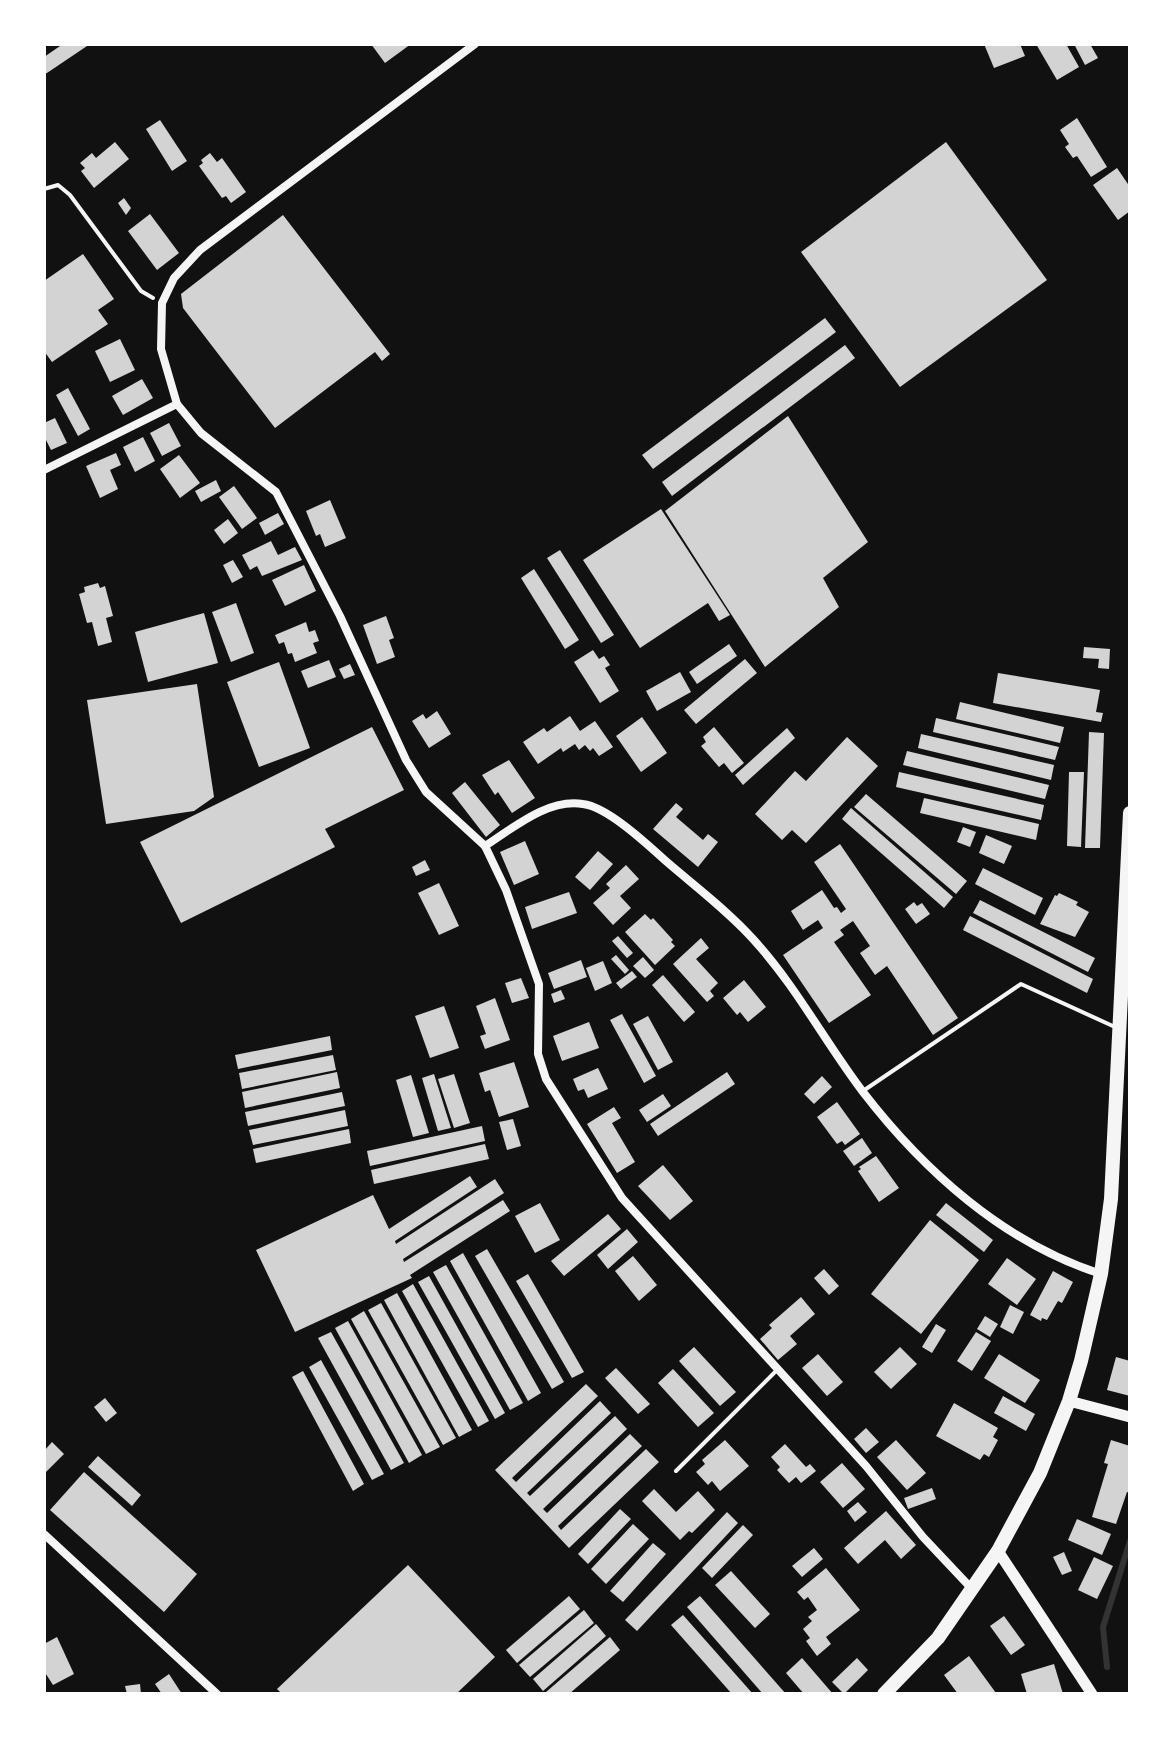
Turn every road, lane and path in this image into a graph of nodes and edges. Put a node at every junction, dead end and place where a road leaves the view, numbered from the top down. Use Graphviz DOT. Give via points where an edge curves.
graph roads {
  1 [pos="475,44"];
  2 [pos="44,189"];
  3 [pos="162,303"];
  4 [pos="177,404"];
  5 [pos="44,470"];
  6 [pos="1130,813"];
  7 [pos="485,846"];
  8 [pos="1119,1029"];
  9 [pos="863,1091"];
  10 [pos="1101,1274"];
  11 [pos="777,1370"];
  12 [pos="1069,1401"];
  13 [pos="1130,1417"];
  14 [pos="676,1471"];
  15 [pos="44,1534"];
  16 [pos="998,1551"];
  17 [pos="972,1589"];
  18 [pos="217,1694"];
  19 [pos="884,1694"];
  20 [pos="1092,1694"];
  1 -- 3 [label="street" via="200,250 174,278"];
  2 -- 3 [label="path" via="58,185 70,195 141,291"];
  3 -- 4 [label="street" via="161,349"];
  4 -- 5 [label="street"];
  4 -- 7 [label="street" via="201,433 276,492 406,760 426,792"];
  6 -- 8 [label="main road"];
  7 -- 9 [label="street" via="545,809 566,803 586,804 613,818 753,939"];
  7 -- 11 [label="street" via="539,984 538,1054 546,1079 622,1198"];
  8 -- 9 [label="lane" via="1021,984"];
  8 -- 10 [label="main road" via="1111,1199"];
  9 -- 10 [label="street" via="942,1181 1026,1240"];
  10 -- 12 [label="main road"];
  11 -- 14 [label="lane"];
  11 -- 17 [label="street"];
  12 -- 13 [label="street"];
  12 -- 16 [label="main road" via="1040,1473"];
  15 -- 18 [label="street"];
  16 -- 17 [label="main road"];
  16 -- 20 [label="street"];
  17 -- 19 [label="main road" via="938,1638"];
}
